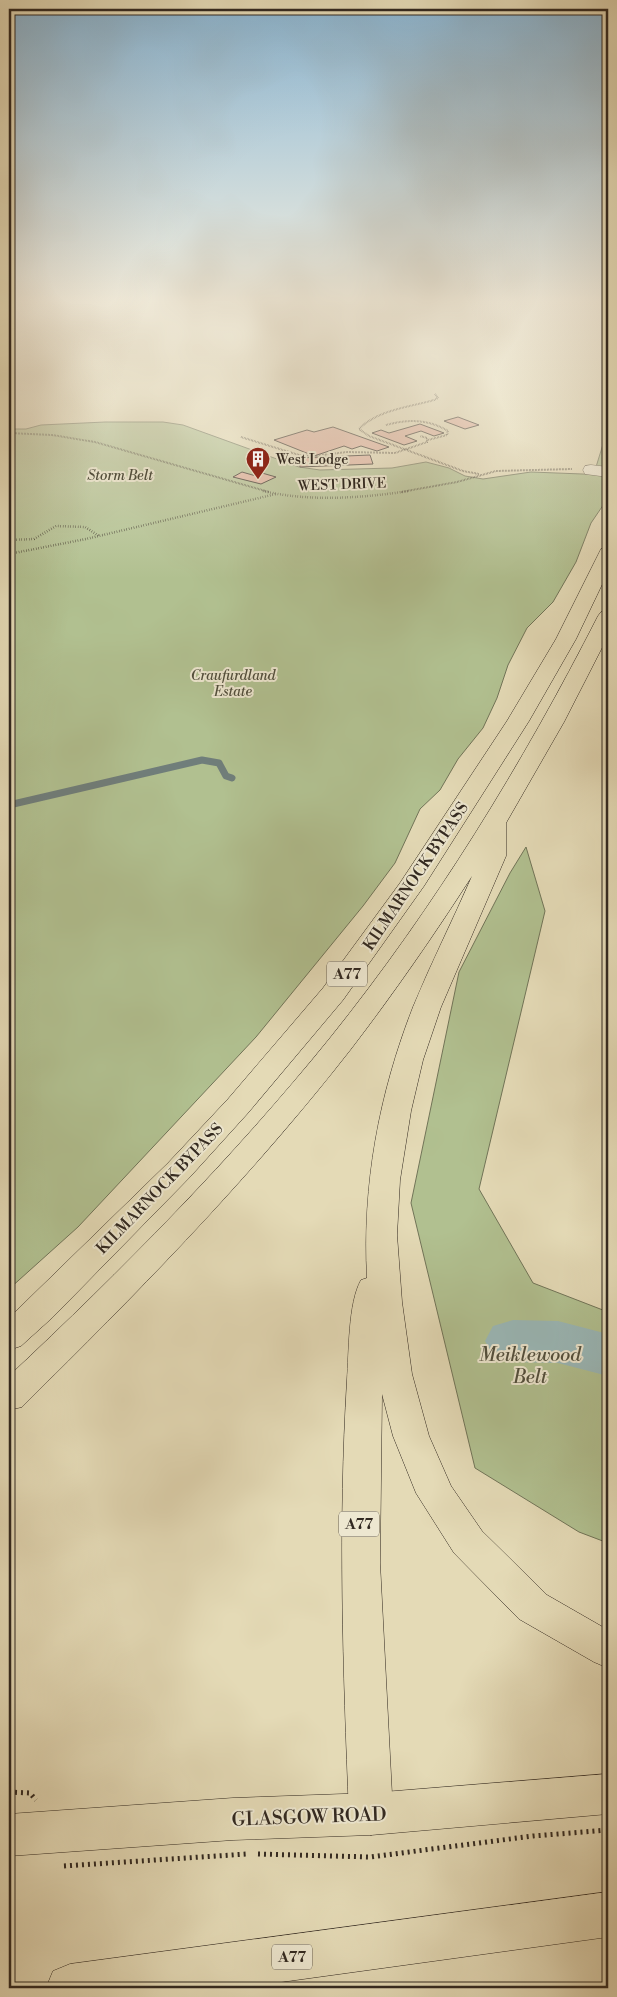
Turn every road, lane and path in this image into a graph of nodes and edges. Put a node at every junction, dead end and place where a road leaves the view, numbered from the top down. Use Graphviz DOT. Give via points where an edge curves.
graph roads {
  1 [pos="435,394"];
  2 [pos="386,425"];
  3 [pos="9,433"];
  4 [pos="420,436"];
  5 [pos="241,437"];
  6 [pos="428,440"];
  7 [pos="408,450"];
  8 [pos="590,470"];
  9 [pos="608,472"];
  10 [pos="479,474"];
  11 [pos="277,493"];
  12 [pos="99,536"];
  13 [pos="9,540"];
  14 [pos="608,553"];
  15 [pos="9,554"];
  16 [pos="608,616"];
  17 [pos="494,820"];
  18 [pos="381,1235"];
  19 [pos="9,1337"];
  20 [pos="9,1397"];
  21 [pos="608,1650"];
  22 [pos="608,1794"];
  23 [pos="371,1814"];
  24 [pos="9,1835"];
  25 [pos="608,1914"];
  26 [pos="70,1988"];
  1 -- 7 [label="path" via="438,398 434,400 387,414 359,428 369,436"];
  2 -- 6 [label="path" via="420,420 448,431 447,435"];
  3 -- 11 [label="path, WEST DRIVE" via="96,442 186,470"];
  4 -- 6 [label="path"];
  5 -- 7 [label="path" via="308,456 347,452 385,454"];
  6 -- 7 [label="path"];
  7 -- 10 [label="path"];
  8 -- 9 [label="lane"];
  8 -- 10 [label="path, WEST DRIVE" via="532,469"];
  10 -- 11 [label="path, WEST DRIVE" via="427,488 376,494 323,497"];
  11 -- 12 [label="path"];
  12 -- 13 [label="path" via="86,527 56,526 34,539"];
  12 -- 15 [label="path"];
  14 -- 19 [label="main road, KILMARNOCK BYPASS / A77" via="566,639 518,721 411,886 332,994 238,1106 179,1170"];
  16 -- 17 [label="main road, A77" via="563,703"];
  17 -- 18 [label="main road, A77" via="494,856 426,1007 409,1060 384,1180"];
  17 -- 20 [label="main road, A77" via="409,952 299,1094 150,1258"];
  18 -- 21 [label="main road, A77" via="394,1374 411,1436 435,1493 468,1542 533,1607"];
  18 -- 23 [label="main road, A77" via="365,1370 359,1490 359,1570"];
  22 -- 23 [label="main road, GLASGOW ROAD"];
  23 -- 24 [label="main road, GLASGOW ROAD" via="232,1819"];
  25 -- 26 [label="main road, A77"];
}
